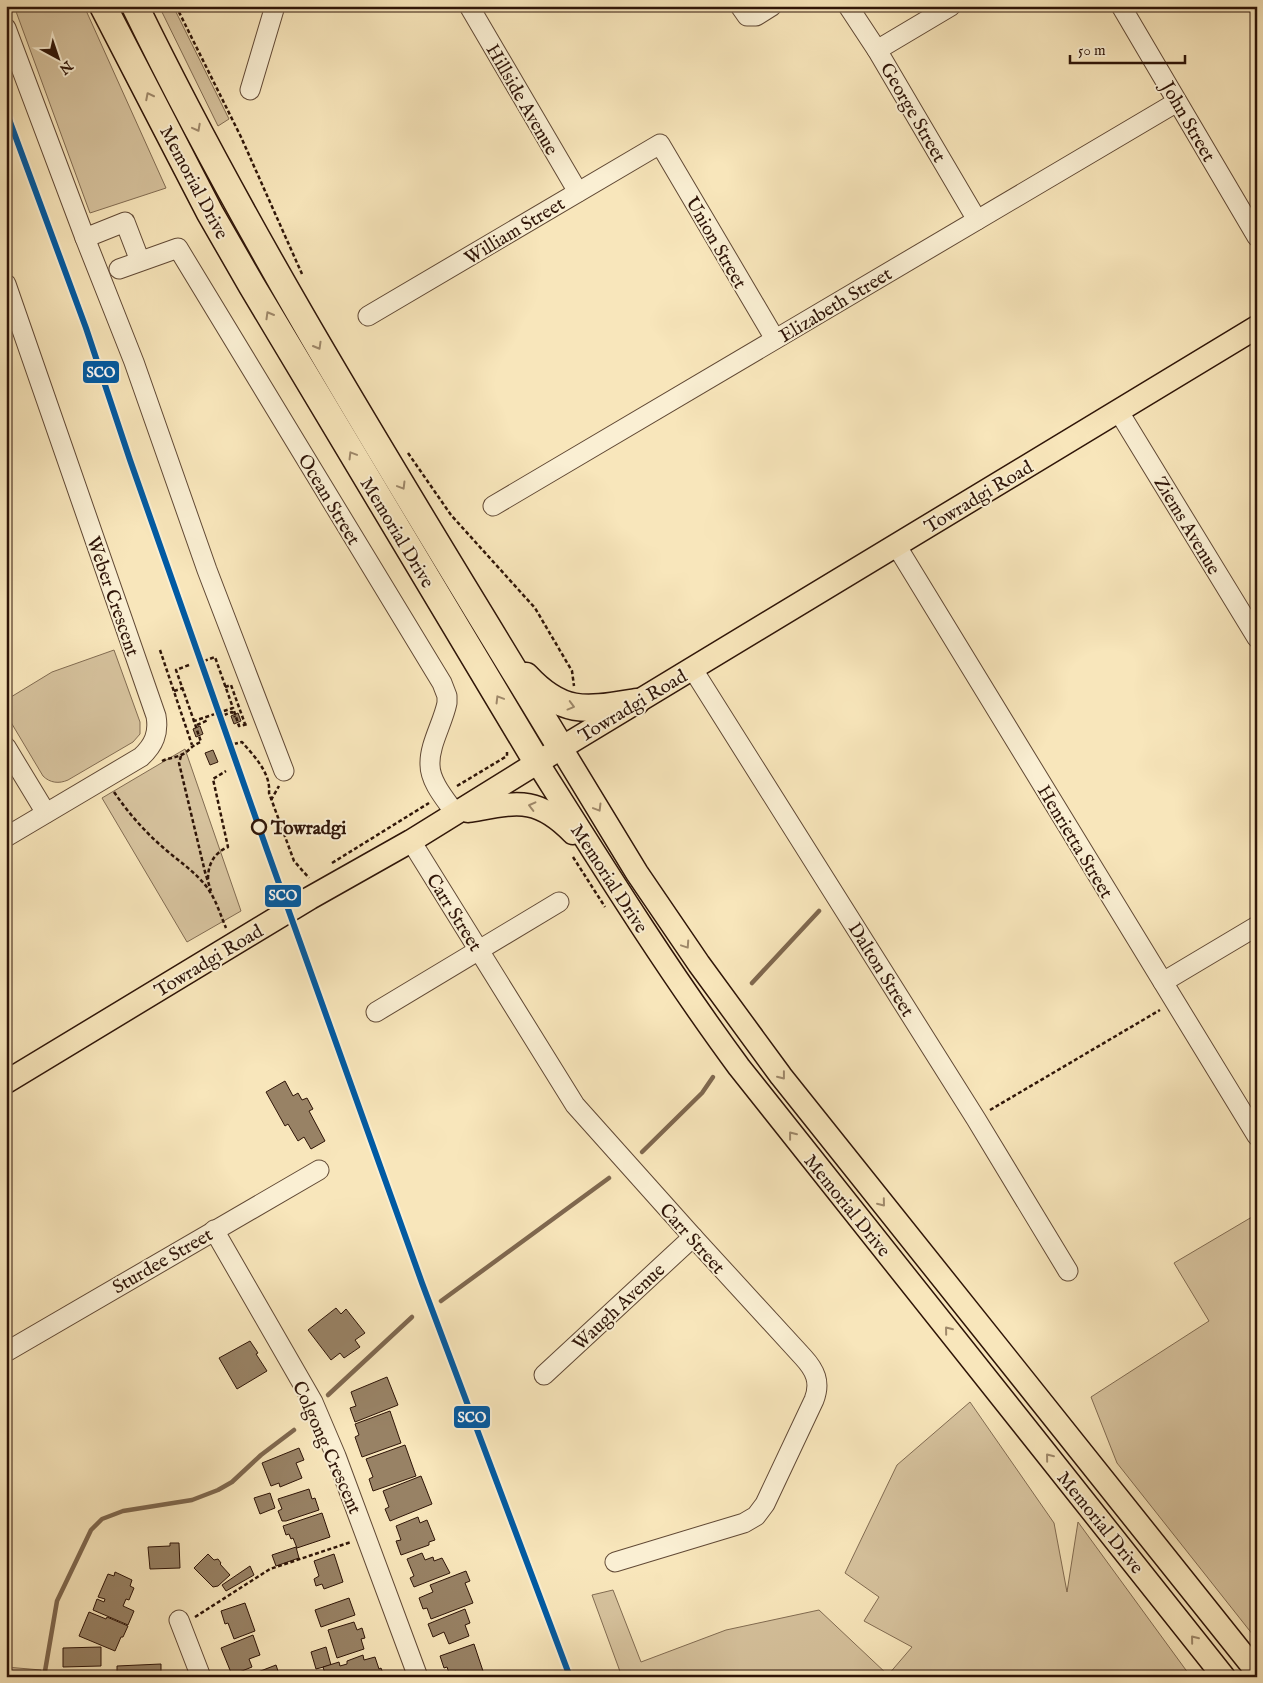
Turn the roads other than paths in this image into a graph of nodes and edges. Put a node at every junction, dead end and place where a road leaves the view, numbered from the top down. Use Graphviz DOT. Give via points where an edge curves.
graph roads {
  1 [pos="103,6"];
  2 [pos="135,6"];
  3 [pos="275,6"];
  4 [pos="469,6"];
  5 [pos="772,6"];
  6 [pos="848,6"];
  7 [pos="951,6"];
  8 [pos="1121,6"];
  9 [pos="743,11"];
  10 [pos="6,28"];
  11 [pos="877,50"];
  12 [pos="250,90"];
  13 [pos="1177,102"];
  14 [pos="660,144"];
  15 [pos="578,192"];
  16 [pos="977,220"];
  17 [pos="1257,237"];
  18 [pos="85,238"];
  19 [pos="140,261"];
  20 [pos="119,268"];
  21 [pos="6,284"];
  22 [pos="368,316"];
  23 [pos="1257,327"];
  24 [pos="775,340"];
  25 [pos="1119,412"];
  26 [pos="494,506"];
  27 [pos="896,545"];
  28 [pos="1255,631"];
  29 [pos="496,641"];
  30 [pos="692,668"];
  31 [pos="636,702"];
  32 [pos="6,747"];
  33 [pos="561,748"];
  34 [pos="537,762"];
  35 [pos="284,771"];
  36 [pos="46,813"];
  37 [pos="455,813"];
  38 [pos="6,837"];
  39 [pos="411,841"];
  40 [pos="606,872"];
  41 [pos="559,902"];
  42 [pos="1257,926"];
  43 [pos="479,950"];
  44 [pos="1163,982"];
  45 [pos="376,1012"];
  46 [pos="6,1082"];
  47 [pos="1257,1136"];
  48 [pos="319,1170"];
  49 [pos="214,1230"];
  50 [pos="693,1237"];
  51 [pos="1068,1271"];
  52 [pos="6,1352"];
  53 [pos="544,1376"];
  54 [pos="615,1562"];
  55 [pos="181,1623"];
  56 [pos="1257,1672"];
  57 [pos="200,1677"];
  58 [pos="418,1677"];
  59 [pos="1224,1677"];
  34 -- 1 [label="highway, Memorial Drive, one-way" via="210,213"];
  2 -- 29 [label="highway, Memorial Drive, one-way" via="274,269"];
  3 -- 12 [label="street"];
  4 -- 15 [label="street, Hillside Avenue"];
  5 -- 9 [label="street" via="756,16"];
  6 -- 11 [label="street, George Street"];
  7 -- 11 [label="street"];
  8 -- 13 [label="street, John Street"];
  10 -- 18 [label="street"];
  11 -- 16 [label="street, George Street"];
  13 -- 16 [label="street, Elizabeth Street"];
  13 -- 17 [label="street, John Street"];
  14 -- 15 [label="street, William Street"];
  14 -- 24 [label="street, Union Street"];
  15 -- 22 [label="street, William Street"];
  16 -- 24 [label="street, Elizabeth Street"];
  18 -- 19 [label="street" via="124,222"];
  18 -- 35 [label="street" via="134,362 207,570"];
  19 -- 20 [label="street, Ocean Street"];
  19 -- 37 [label="street, Ocean Street" via="178,248 442,683 447,703 430,766 435,782"];
  21 -- 36 [label="street, Weber Crescent" via="157,724 149,750"];
  23 -- 25 [label="main road, Towradgi Road"];
  24 -- 26 [label="street, Elizabeth Street"];
  25 -- 27 [label="main road, Towradgi Road"];
  25 -- 28 [label="street, Ziems Avenue"];
  27 -- 30 [label="main road, Towradgi Road"];
  27 -- 44 [label="street, Henrietta Street"];
  29 -- 31 [label="highway, one-way" via="533,684 557,702 590,709"];
  29 -- 33 [label="highway, Memorial Drive"];
  30 -- 31 [label="main road, Towradgi Road"];
  30 -- 51 [label="street, Dalton Street" via="976,1118"];
  31 -- 33 [label="main road, Towradgi Road"];
  32 -- 36 [label="street"];
  33 -- 34 [label="main road, Towradgi Road"];
  33 -- 56 [label="main road, Memorial Drive, one-way" via="637,873 781,1076"];
  34 -- 37 [label="main road, Towradgi Road"];
  34 -- 40 [label="main road, Memorial Drive"];
  36 -- 38 [label="street, Weber Crescent"];
  37 -- 39 [label="main road, Towradgi Road"];
  40 -- 37 [label="main road, one-way" via="561,821 542,809 522,803"];
  39 -- 43 [label="street, Carr Street"];
  39 -- 46 [label="main road, Towradgi Road" via="312,890 255,931"];
  59 -- 40 [label="main road, Memorial Drive, one-way" via="739,1067 679,984"];
  41 -- 43 [label="street"];
  42 -- 44 [label="street"];
  43 -- 45 [label="street"];
  43 -- 50 [label="street, Carr Street" via="586,1120"];
  44 -- 47 [label="street, Henrietta Street"];
  48 -- 49 [label="street, Sturdee Street"];
  49 -- 52 [label="street, Sturdee Street"];
  49 -- 58 [label="street, Colgong Crescent" via="313,1402"];
  50 -- 53 [label="street, Waugh Avenue"];
  50 -- 54 [label="street, Carr Street" via="809,1364 816,1376 817,1392 765,1504 756,1516 744,1523"];
  55 -- 57 [label="street"];
}
